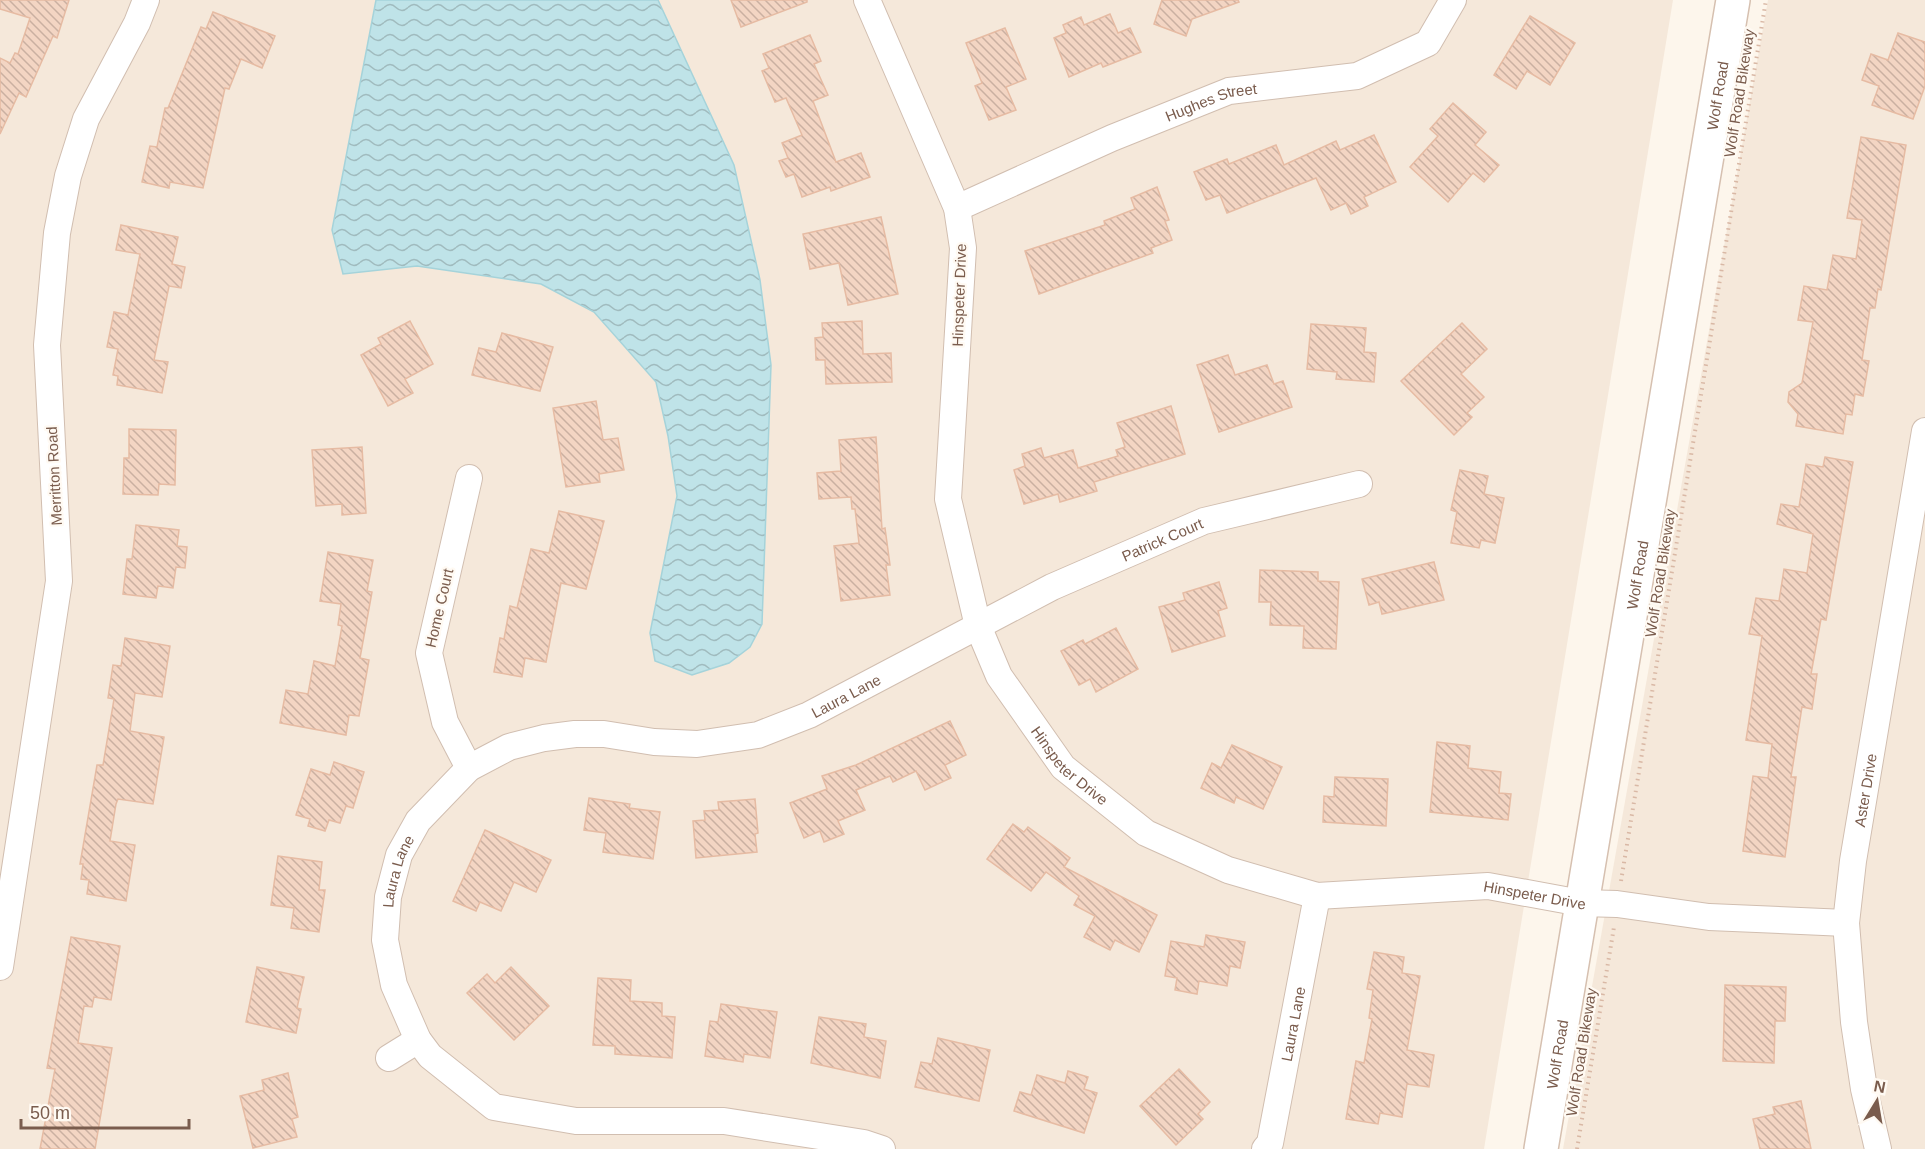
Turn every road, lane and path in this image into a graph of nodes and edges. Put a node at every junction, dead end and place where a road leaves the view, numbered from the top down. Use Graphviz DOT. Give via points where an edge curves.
graph roads {
  1 [pos="146,0"];
  2 [pos="867,0"];
  3 [pos="1453,0"];
  4 [pos="1733,0"];
  5 [pos="1766,0"];
  6 [pos="957,208"];
  7 [pos="1925,431"];
  8 [pos="469,478"];
  9 [pos="1359,484"];
  10 [pos="978,627"];
  11 [pos="469,768"];
  12 [pos="1317,896"];
  13 [pos="1581,903"];
  14 [pos="1617,904"];
  15 [pos="1846,923"];
  16 [pos="3,926"];
  17 [pos="0,967"];
  18 [pos="418,1040"];
  19 [pos="388,1058"];
  20 [pos="882,1149"];
  21 [pos="1265,1149"];
  22 [pos="1541,1149"];
  23 [pos="1577,1149"];
  24 [pos="1878,1149"];
  1 -- 16 [label="street, Merritton Road" via="86,119 68,176 57,233 47,345 59,581"];
  2 -- 6 [label="street, Hinspeter Drive"];
  3 -- 6 [label="street, Hughes Street" via="1428,43 1357,76 1229,91 1112,138"];
  4 -- 13 [label="main road, Wolf Road"];
  5 -- 14 [label="path, Wolf Road Bikeway"];
  6 -- 10 [label="street, Hinspeter Drive" via="963,248 948,499"];
  7 -- 15 [label="street, Aster Drive"];
  8 -- 11 [label="street, Home Court" via="429,653 445,722"];
  9 -- 10 [label="street, Patrick Court" via="1204,521 1052,587"];
  10 -- 11 [label="street, Laura Lane" via="809,715 758,735 697,744 575,734 509,747"];
  10 -- 12 [label="street, Hinspeter Drive" via="999,676 1063,766 1146,833 1228,870"];
  11 -- 18 [label="street, Laura Lane" via="418,821 399,855 388,897 385,940 394,985"];
  12 -- 13 [label="street, Hinspeter Drive" via="1488,886"];
  12 -- 21 [label="street, Laura Lane" via="1270,1143"];
  13 -- 14 [label="street, Hinspeter Drive"];
  13 -- 22 [label="main road, Wolf Road"];
  14 -- 15 [label="street, Hinspeter Drive" via="1709,917"];
  14 -- 23 [label="path, Wolf Road Bikeway"];
  15 -- 24 [label="street, Aster Drive" via="1854,1022"];
  16 -- 17 [label="street, Merritton Road"];
  18 -- 19 [label="street"];
  18 -- 20 [label="street, Laura Lane" via="430,1056 494,1107 576,1121 724,1121"];
}
